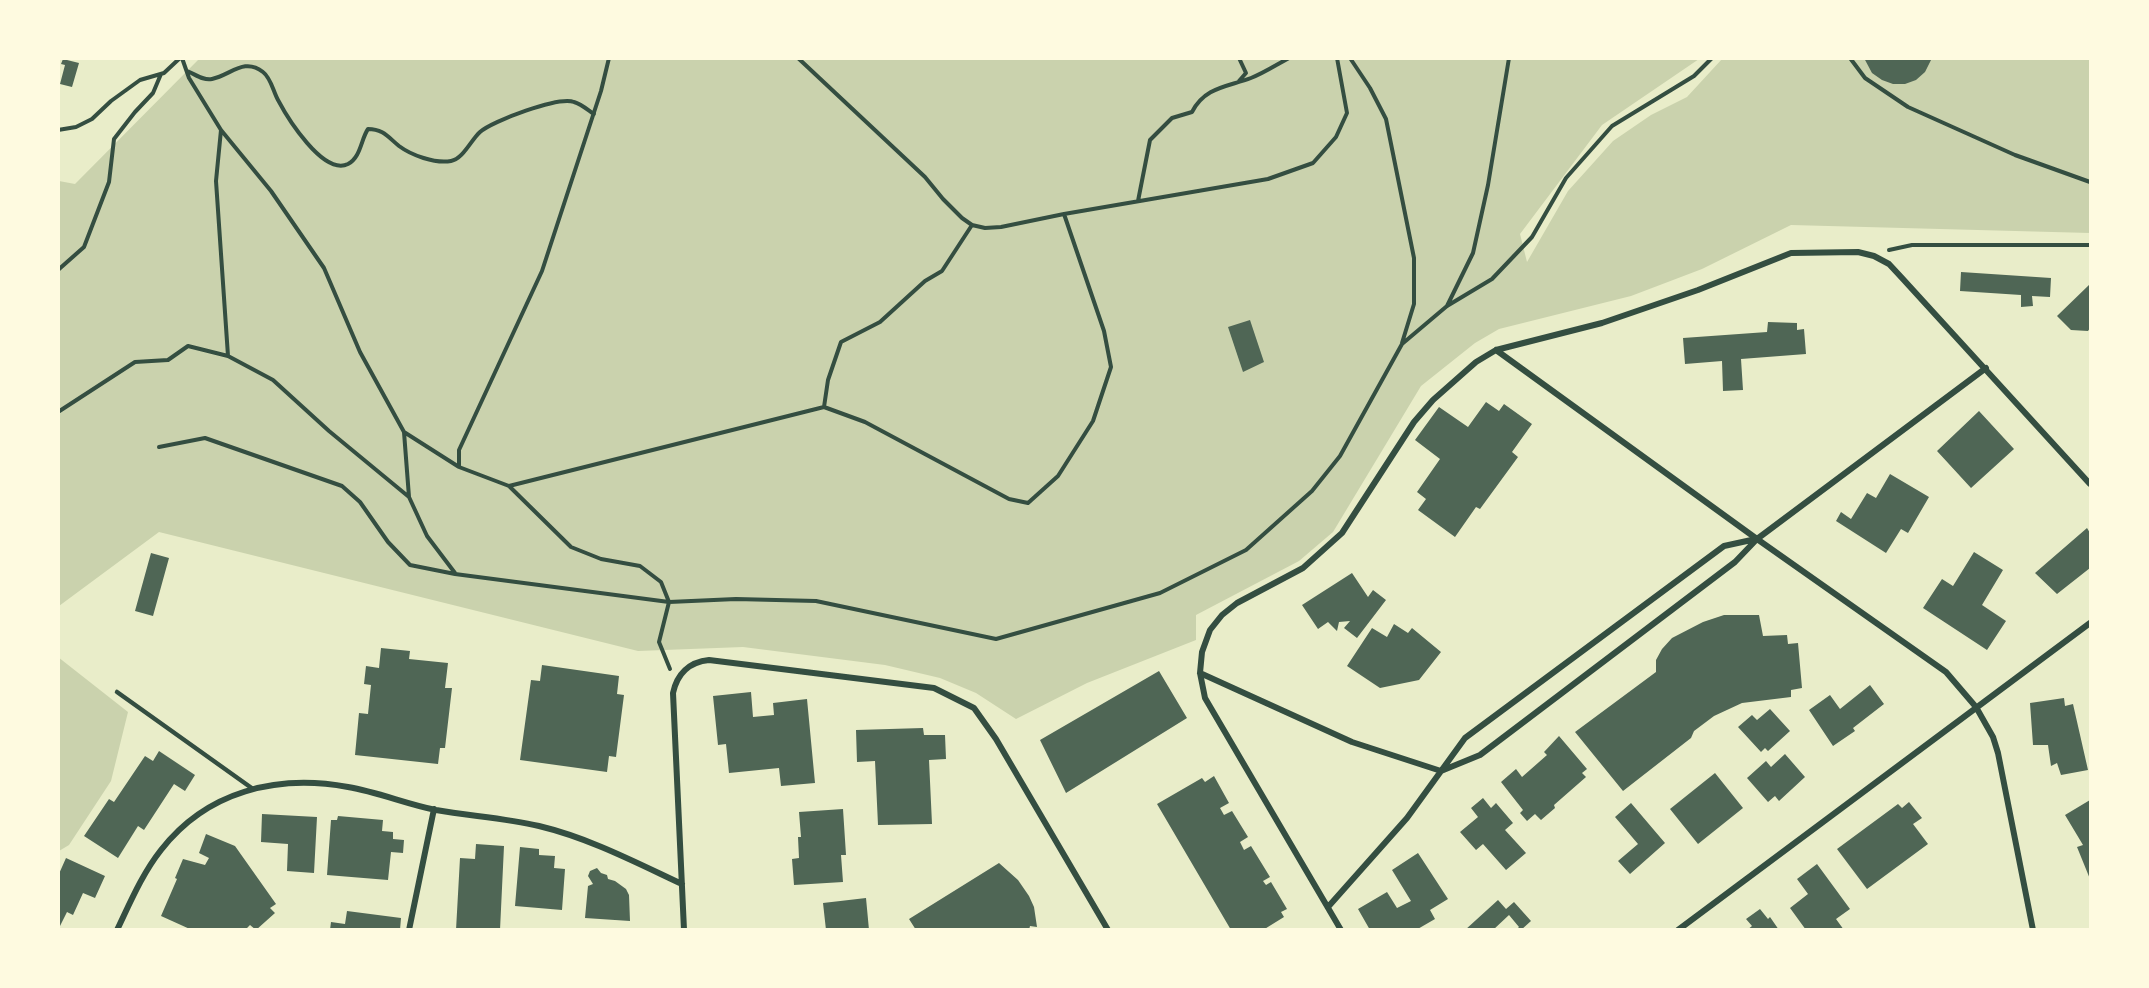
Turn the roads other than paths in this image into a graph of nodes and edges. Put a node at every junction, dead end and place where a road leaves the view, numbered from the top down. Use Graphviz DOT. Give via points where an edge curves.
graph roads {
  1 [pos="1496,350"];
  2 [pos="1986,368"];
  3 [pos="2091,484"];
  4 [pos="1757,539"];
  5 [pos="2091,623"];
  6 [pos="1200,674"];
  7 [pos="117,692"];
  8 [pos="1976,706"];
  9 [pos="1441,771"];
  10 [pos="253,789"];
  11 [pos="434,809"];
  12 [pos="682,884"];
  13 [pos="1328,907"];
  14 [pos="117,930"];
  15 [pos="409,930"];
  16 [pos="684,930"];
  17 [pos="1108,930"];
  18 [pos="1341,930"];
  19 [pos="1678,930"];
  20 [pos="2033,930"];
  1 -- 2 [label="street" via="1602,323 1791,253 1858,252 1889,264"];
  1 -- 4 [label="street"];
  1 -- 6 [label="street" via="1433,399 1342,533 1303,568 1221,615 1202,652"];
  2 -- 3 [label="street"];
  2 -- 4 [label="street"];
  4 -- 8 [label="street" via="1939,666"];
  4 -- 9 [label="street" via="1735,562 1480,755"];
  4 -- 9 [label="street" via="1724,546 1465,738"];
  5 -- 8 [label="street"];
  6 -- 9 [label="street" via="1352,742"];
  6 -- 13 [label="street" via="1205,698"];
  7 -- 10 [label="lane"];
  8 -- 19 [label="street"];
  8 -- 20 [label="street" via="1998,753"];
  9 -- 13 [label="street" via="1407,818"];
  10 -- 11 [label="street" via="309,781 350,787"];
  10 -- 14 [label="street" via="224,799 182,827 147,871"];
  11 -- 12 [label="street" via="538,826 612,851"];
  11 -- 15 [label="street"];
  12 -- 16 [label="street"];
  12 -- 17 [label="street" via="674,686 690,666 713,661 934,688 974,708"];
  13 -- 18 [label="street"];
}
